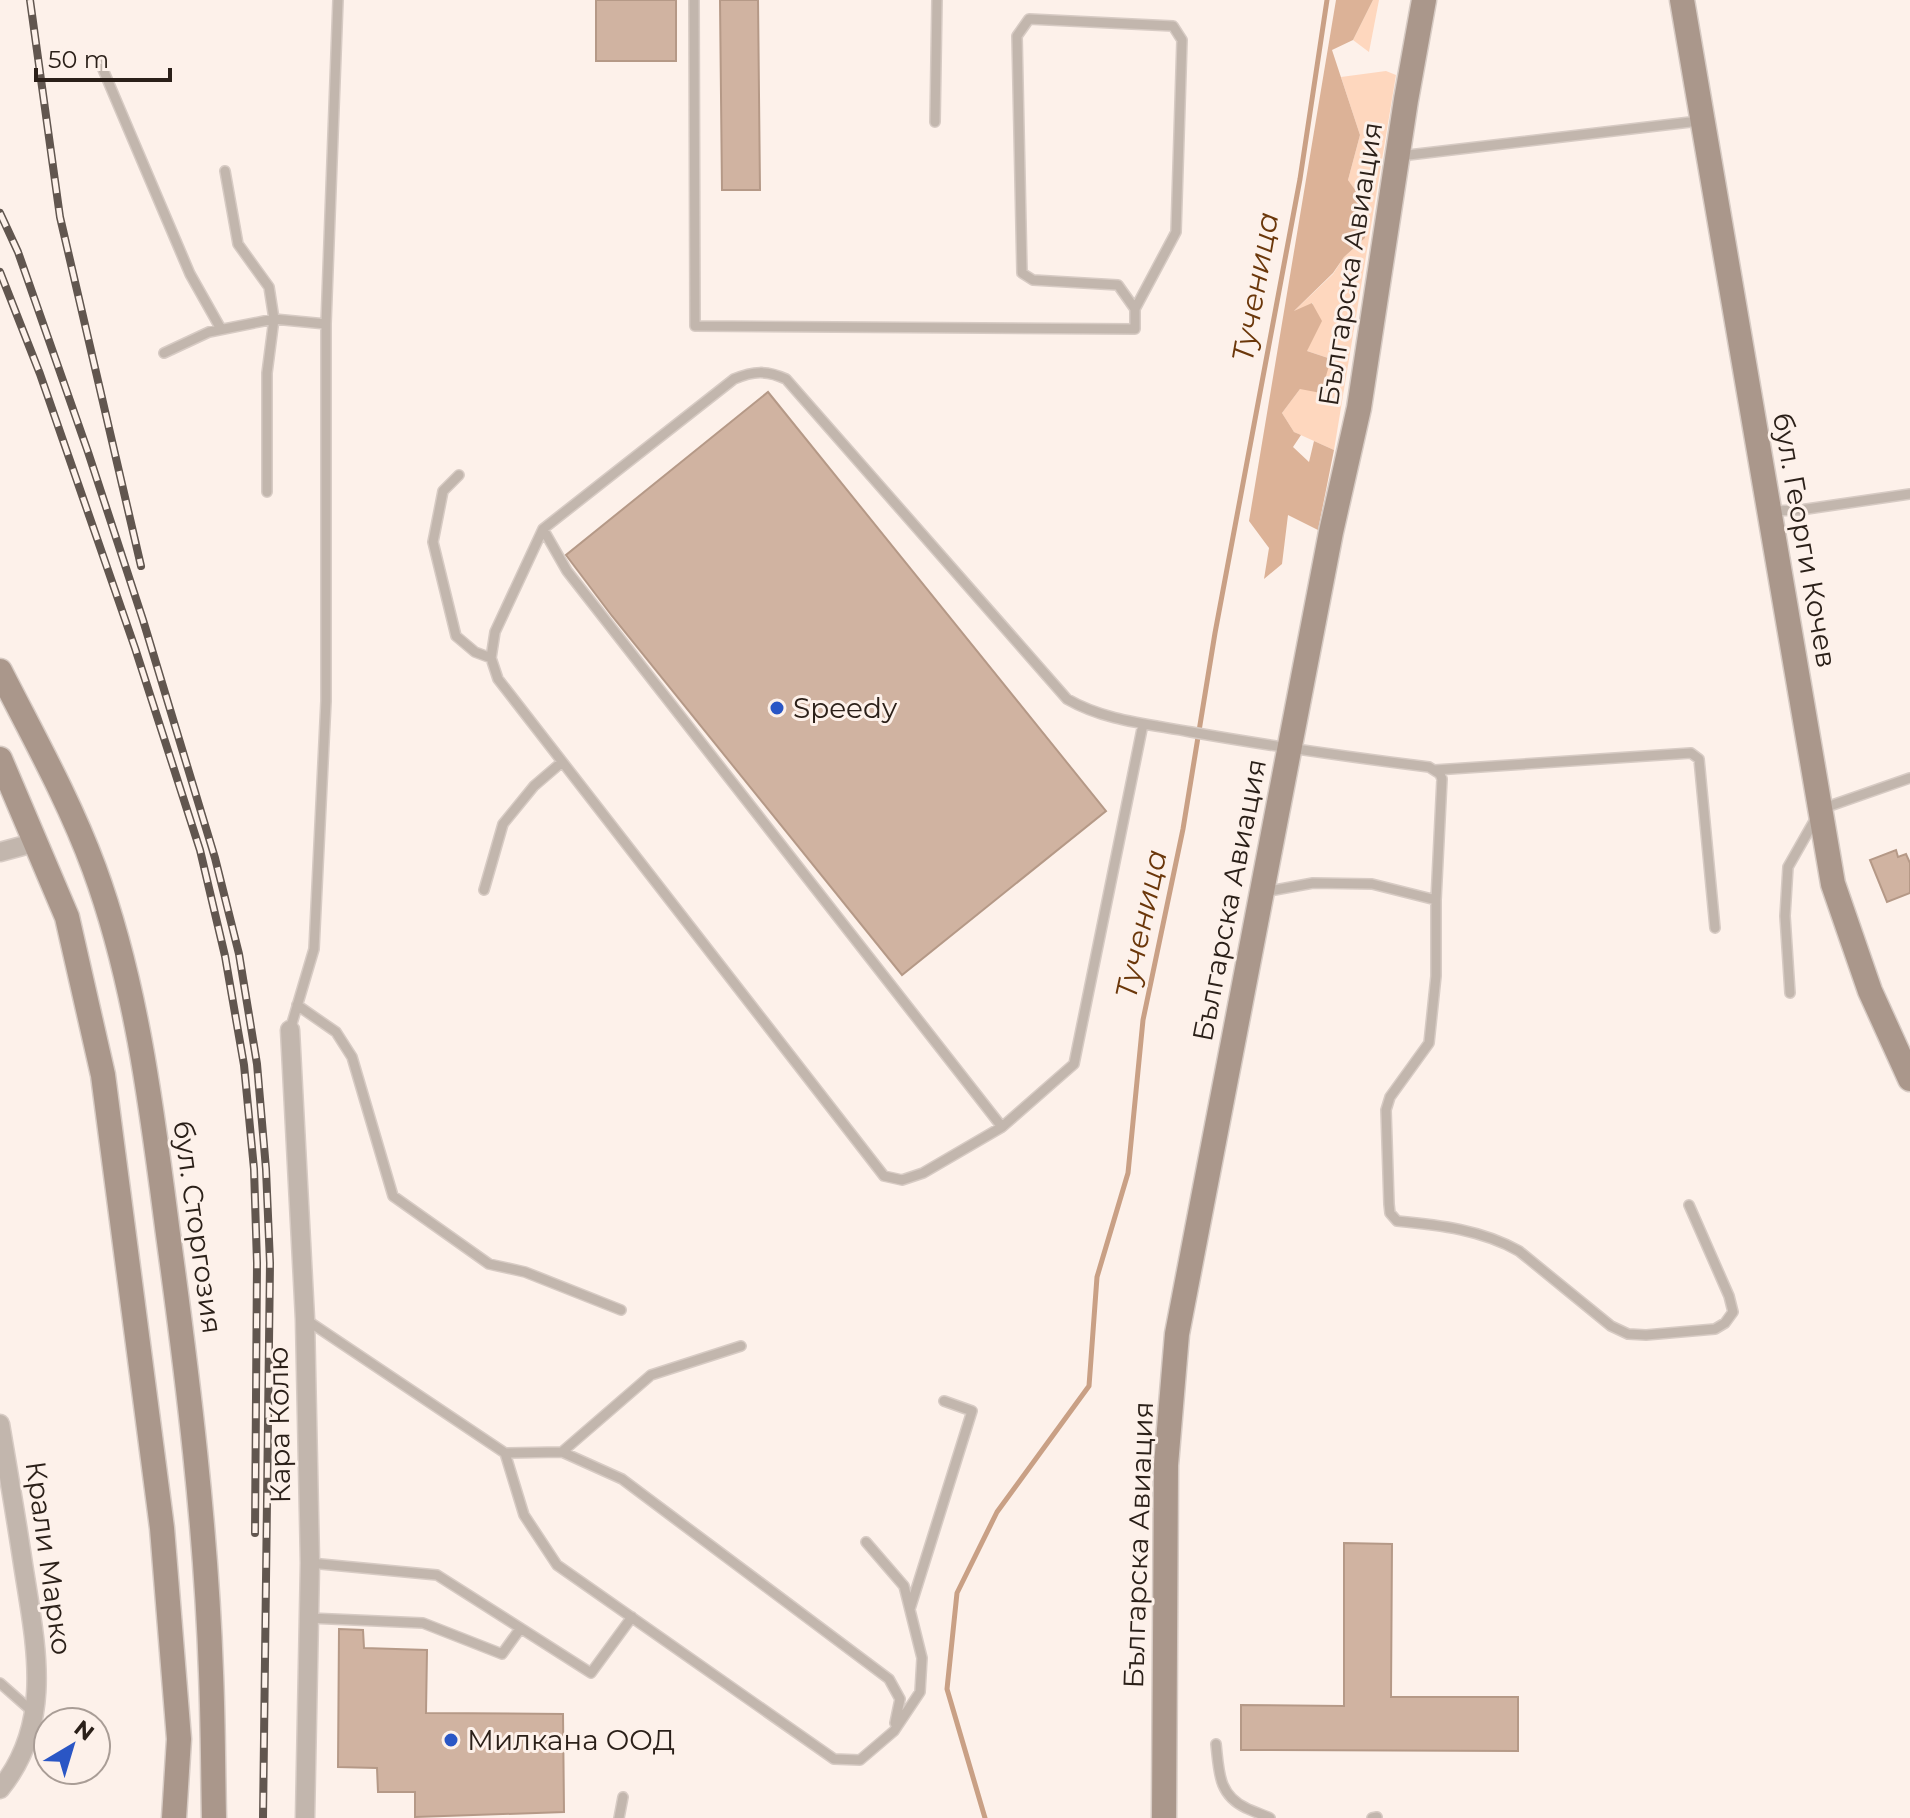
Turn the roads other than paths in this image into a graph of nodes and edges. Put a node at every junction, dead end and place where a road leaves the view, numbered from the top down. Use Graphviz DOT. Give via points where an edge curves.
graph roads {
  1 [pos="338,0"];
  2 [pos="694,0"];
  3 [pos="937,0"];
  4 [pos="1424,0"];
  5 [pos="1682,0"];
  6 [pos="99,60"];
  7 [pos="1703,121"];
  8 [pos="935,122"];
  9 [pos="1397,156"];
  10 [pos="225,171"];
  11 [pos="1135,309"];
  12 [pos="274,319"];
  13 [pos="326,324"];
  14 [pos="221,329"];
  15 [pos="164,353"];
  16 [pos="459,475"];
  17 [pos="267,492"];
  18 [pos="1910,494"];
  19 [pos="1770,511"];
  20 [pos="543,529"];
  21 [pos="491,658"];
  22 [pos="0,671"];
  23 [pos="1143,724"];
  24 [pos="1289,749"];
  25 [pos="0,759"];
  26 [pos="562,762"];
  27 [pos="1435,770"];
  28 [pos="1910,778"];
  29 [pos="1821,809"];
  30 [pos="37,842"];
  31 [pos="0,852"];
  32 [pos="484,890"];
  33 [pos="1261,892"];
  34 [pos="1436,900"];
  35 [pos="1715,928"];
  36 [pos="1790,993"];
  37 [pos="297,1005"];
  38 [pos="290,1030"];
  39 [pos="1910,1079"];
  40 [pos="1002,1127"];
  41 [pos="1689,1205"];
  42 [pos="621,1310"];
  43 [pos="305,1319"];
  44 [pos="741,1346"];
  45 [pos="944,1401"];
  46 [pos="0,1424"];
  47 [pos="562,1452"];
  48 [pos="505,1453"];
  49 [pos="8,1513"];
  50 [pos="866,1542"];
  51 [pos="310,1563"];
  52 [pos="910,1609"];
  53 [pos="632,1617"];
  54 [pos="309,1618"];
  55 [pos="520,1629"];
  56 [pos="0,1683"];
  57 [pos="35,1706"];
  58 [pos="32,1711"];
  59 [pos="32,1721"];
  60 [pos="894,1731"];
  61 [pos="1216,1744"];
  62 [pos="0,1789"];
  63 [pos="623,1797"];
  64 [pos="174,1818"];
  65 [pos="214,1818"];
  66 [pos="305,1818"];
  67 [pos="619,1818"];
  68 [pos="1164,1818"];
  69 [pos="1270,1818"];
  1 -- 13 [label="lane"];
  2 -- 11 [label="lane" via="695,326 1135,329"];
  3 -- 8 [label="lane"];
  4 -- 9 [label="main road, Българска Авиация"];
  5 -- 7 [label="main road, бул. Георги Кочев"];
  6 -- 14 [label="lane" via="190,274"];
  7 -- 9 [label="lane"];
  7 -- 19 [label="main road, бул. Георги Кочев"];
  9 -- 24 [label="main road, Българска Авиация" via="1359,408"];
  10 -- 12 [label="lane" via="238,244 269,287"];
  11 -- 11 [label="lane" via="1118,285 1033,280 1022,273 1017,36 1029,19 1173,26 1182,40 1176,232"];
  12 -- 13 [label="lane"];
  12 -- 14 [label="lane"];
  12 -- 17 [label="lane" via="267,373"];
  13 -- 37 [label="lane" via="325,717 314,949"];
  14 -- 15 [label="lane"];
  16 -- 21 [label="lane" via="443,491 433,542 456,636"];
  18 -- 19 [label="lane"];
  19 -- 29 [label="main road, бул. Георги Кочев"];
  20 -- 21 [label="lane" via="495,632"];
  20 -- 23 [label="lane" via="734,379 773,372 786,379 1067,699 1090,713"];
  20 -- 40 [label="lane" via="567,571"];
  21 -- 26 [label="lane" via="498,679"];
  22 -- 65 [label="main road, бул. Сторгозия" via="94,867 118,942 151,1098 199,1496"];
  23 -- 24 [label="lane"];
  23 -- 40 [label="lane" via="1074,1064"];
  24 -- 27 [label="lane"];
  24 -- 33 [label="main road, Българска Авиация"];
  25 -- 30 [label="main road"];
  26 -- 32 [label="lane" via="503,824"];
  26 -- 40 [label="lane" via="884,1176 902,1180 923,1173"];
  27 -- 34 [label="lane" via="1442,779"];
  27 -- 35 [label="lane" via="1696,755"];
  28 -- 29 [label="lane"];
  29 -- 36 [label="lane" via="1788,867"];
  29 -- 39 [label="main road, бул. Георги Кочев" via="1833,884 1870,991"];
  30 -- 31 [label="street"];
  30 -- 64 [label="main road" via="71,931 103,1075 162,1528 179,1739"];
  33 -- 34 [label="lane" via="1313,883 1372,884"];
  33 -- 68 [label="main road, Българска Авиация" via="1177,1334 1166,1465"];
  34 -- 41 [label="lane" via="1429,1043 1386,1110 1390,1213 1397,1221 1446,1225 1503,1242 1611,1326 1646,1335 1715,1329 1733,1312"];
  37 -- 38 [label="lane"];
  37 -- 42 [label="lane" via="336,1032 352,1057 393,1196 489,1264 525,1272"];
  38 -- 43 [label="street, Кара Колю"];
  43 -- 48 [label="lane"];
  43 -- 51 [label="street, Кара Колю"];
  44 -- 47 [label="lane" via="651,1375"];
  45 -- 52 [label="lane" via="972,1411"];
  46 -- 49 [label="street, Крали Марко"];
  47 -- 48 [label="lane"];
  47 -- 60 [label="lane" via="622,1479 889,1679 900,1699"];
  48 -- 53 [label="lane" via="524,1515 557,1565"];
  49 -- 57 [label="street, Крали Марко" via="38,1661"];
  50 -- 52 [label="lane" via="904,1586"];
  51 -- 54 [label="street, Кара Колю"];
  51 -- 55 [label="lane" via="437,1575"];
  52 -- 60 [label="lane" via="922,1658 920,1692"];
  53 -- 55 [label="lane" via="591,1673"];
  53 -- 60 [label="lane" via="834,1759 860,1760"];
  54 -- 55 [label="lane" via="423,1623 502,1654"];
  54 -- 66 [label="street, Кара Колю"];
  56 -- 58 [label="lane"];
  59 -- 62 [label="street, Крали Марко" via="26,1746"];
  61 -- 69 [label="lane" via="1224,1791 1240,1806"];
  63 -- 67 [label="lane"];
}
